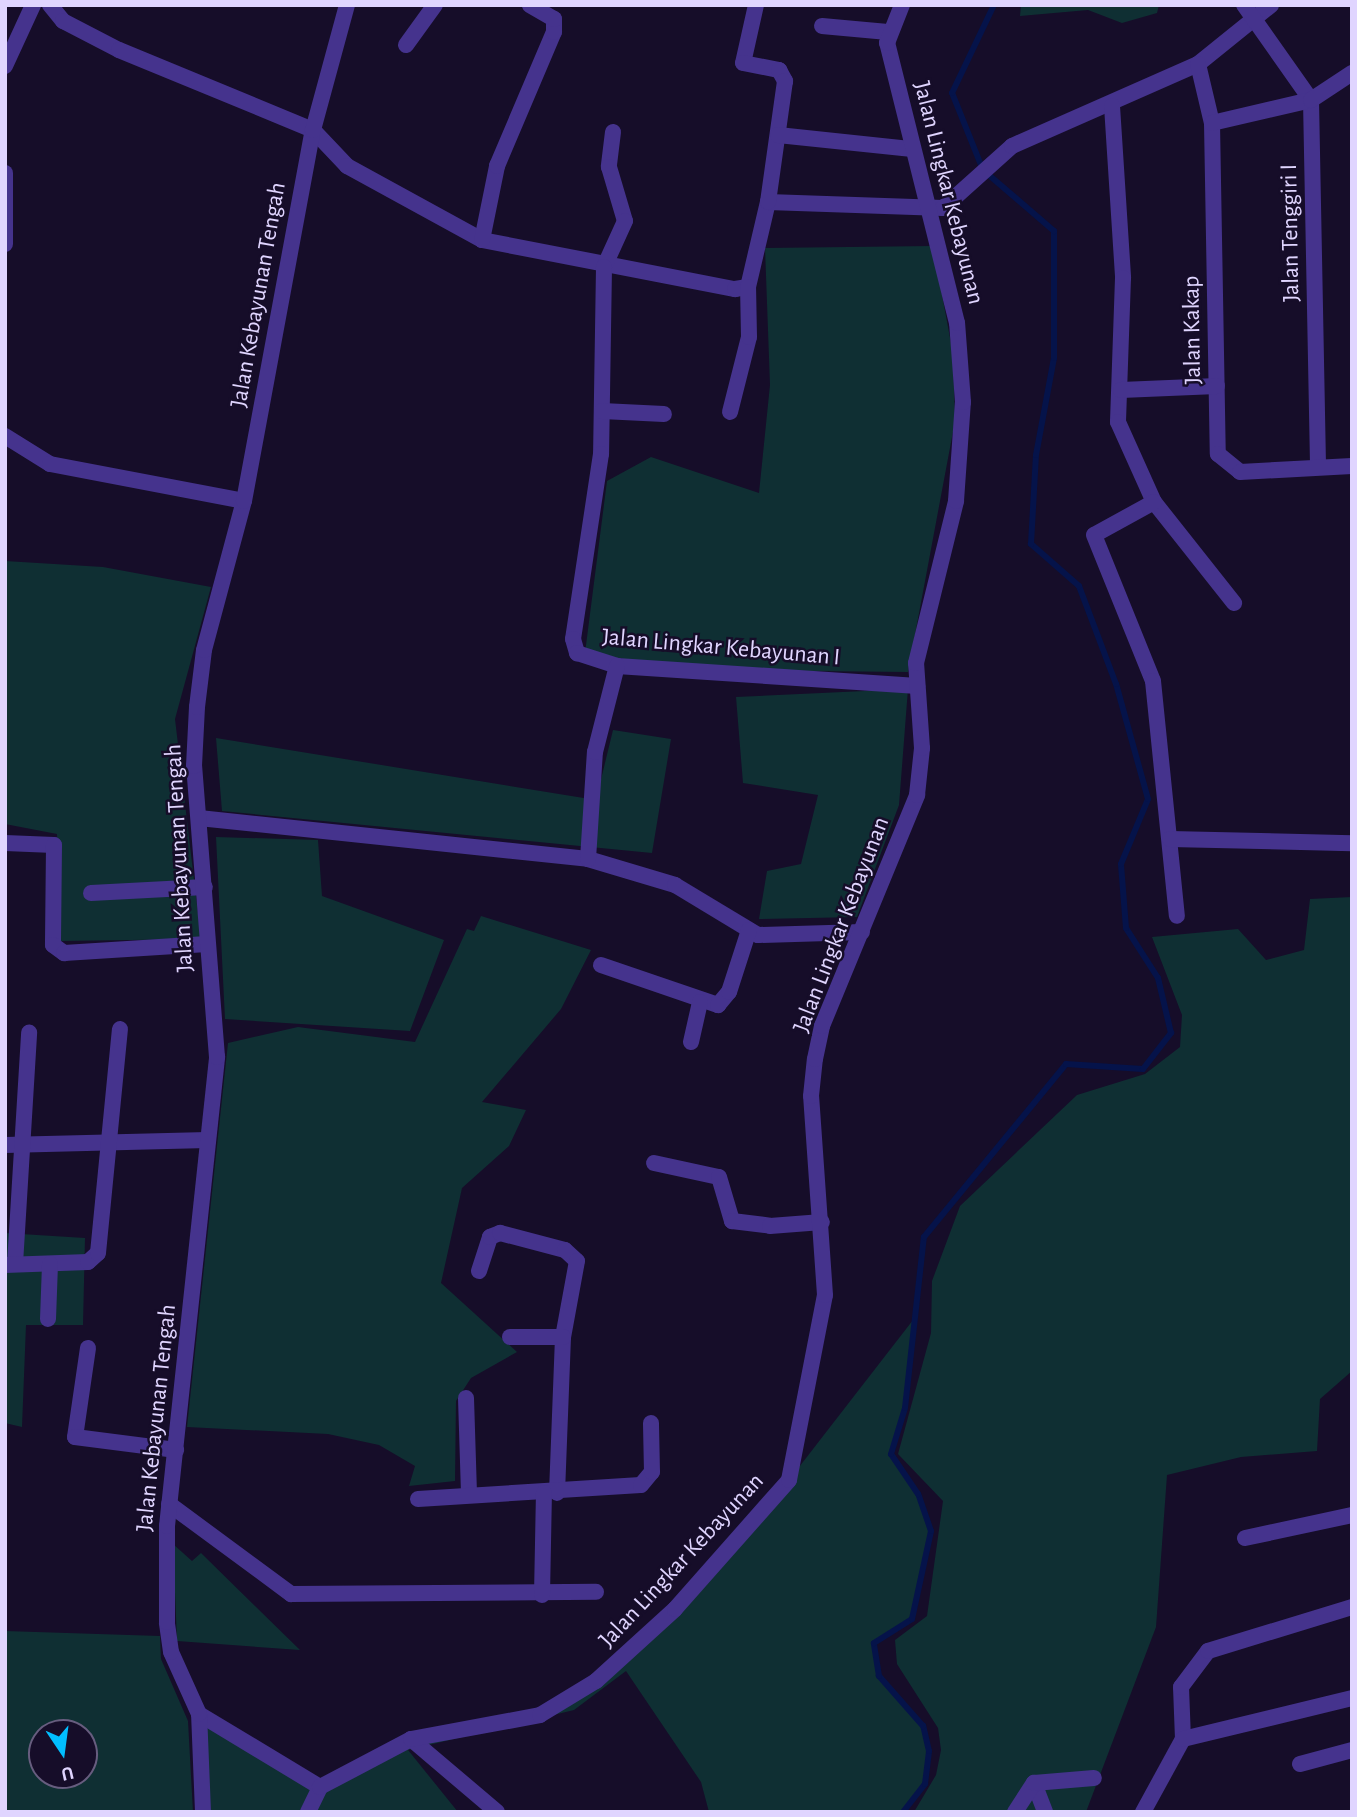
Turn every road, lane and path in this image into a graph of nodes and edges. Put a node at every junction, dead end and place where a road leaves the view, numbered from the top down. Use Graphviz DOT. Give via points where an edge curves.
graph roads {
  1 [pos="33,5"];
  2 [pos="50,5"];
  3 [pos="347,5"];
  4 [pos="435,5"];
  5 [pos="530,5"];
  6 [pos="756,5"];
  7 [pos="902,5"];
  8 [pos="1271,5"];
  9 [pos="1248,11"];
  10 [pos="822,26"];
  11 [pos="888,32"];
  12 [pos="406,45"];
  13 [pos="1198,64"];
  14 [pos="5,66"];
  15 [pos="1352,73"];
  16 [pos="1311,100"];
  17 [pos="1112,106"];
  18 [pos="1212,123"];
  19 [pos="313,130"];
  20 [pos="613,132"];
  21 [pos="778,135"];
  22 [pos="912,149"];
  23 [pos="5,173"];
  24 [pos="768,202"];
  25 [pos="931,211"];
  26 [pos="482,240"];
  27 [pos="5,244"];
  28 [pos="604,267"];
  29 [pos="748,287"];
  30 [pos="1217,386"];
  31 [pos="1121,390"];
  32 [pos="602,411"];
  33 [pos="730,412"];
  34 [pos="664,414"];
  35 [pos="5,436"];
  36 [pos="1352,466"];
  37 [pos="1318,467"];
  38 [pos="244,501"];
  39 [pos="1154,502"];
  40 [pos="1234,603"];
  41 [pos="617,666"];
  42 [pos="917,686"];
  43 [pos="199,818"];
  44 [pos="1170,839"];
  45 [pos="5,843"];
  46 [pos="1352,843"];
  47 [pos="588,859"];
  48 [pos="205,887"];
  49 [pos="91,893"];
  50 [pos="1177,916"];
  51 [pos="749,930"];
  52 [pos="862,932"];
  53 [pos="207,944"];
  54 [pos="601,965"];
  55 [pos="700,1002"];
  56 [pos="120,1029"];
  57 [pos="29,1032"];
  58 [pos="691,1042"];
  59 [pos="109,1140"];
  60 [pos="208,1140"];
  61 [pos="22,1144"];
  62 [pos="5,1145"];
  63 [pos="654,1163"];
  64 [pos="821,1222"];
  65 [pos="10,1264"];
  66 [pos="50,1264"];
  67 [pos="479,1271"];
  68 [pos="48,1319"];
  69 [pos="510,1337"];
  70 [pos="563,1337"];
  71 [pos="88,1348"];
  72 [pos="466,1398"];
  73 [pos="651,1423"];
  74 [pos="176,1450"];
  75 [pos="550,1493"];
  76 [pos="469,1494"];
  77 [pos="418,1499"];
  78 [pos="169,1504"];
  79 [pos="1352,1515"];
  80 [pos="1245,1538"];
  81 [pos="596,1592"];
  82 [pos="542,1595"];
  83 [pos="1352,1607"];
  84 [pos="1352,1698"];
  85 [pos="200,1714"];
  86 [pos="1183,1739"];
  87 [pos="411,1740"];
  88 [pos="1352,1750"];
  89 [pos="1300,1763"];
  90 [pos="1094,1778"];
  91 [pos="1034,1783"];
  92 [pos="320,1787"];
  93 [pos="204,1812"];
  94 [pos="308,1812"];
  95 [pos="497,1812"];
  96 [pos="1015,1812"];
  97 [pos="1045,1812"];
  98 [pos="1143,1812"];
  1 -- 14 [label="street"];
  2 -- 19 [label="street" via="63,21 119,50"];
  3 -- 19 [label="street, Jalan Kebayunan Tengah"];
  4 -- 12 [label="street"];
  5 -- 26 [label="street" via="554,19 554,32 497,166"];
  6 -- 21 [label="street" via="741,53 752,68 785,76"];
  7 -- 11 [label="street"];
  8 -- 9 [label="street"];
  9 -- 13 [label="street"];
  9 -- 16 [label="street"];
  10 -- 11 [label="street"];
  11 -- 22 [label="street, Jalan Lingkar Kebayunan"];
  13 -- 17 [label="street"];
  13 -- 18 [label="street, Jalan Kakap"];
  15 -- 16 [label="street"];
  16 -- 18 [label="street"];
  16 -- 37 [label="street, Jalan Tenggiri I"];
  17 -- 25 [label="street" via="1025,139 975,186"];
  17 -- 31 [label="street" via="1123,278"];
  18 -- 30 [label="street, Jalan Kakap"];
  19 -- 26 [label="street" via="347,166"];
  19 -- 38 [label="street, Jalan Kebayunan Tengah"];
  20 -- 28 [label="street" via="610,167 625,221"];
  21 -- 22 [label="street"];
  21 -- 24 [label="street"];
  22 -- 25 [label="street, Jalan Lingkar Kebayunan"];
  23 -- 27 [label="street"];
  24 -- 25 [label="street"];
  24 -- 29 [label="street"];
  25 -- 42 [label="street, Jalan Lingkar Kebayunan" via="957,323 963,402 956,501 916,663"];
  26 -- 28 [label="street"];
  28 -- 29 [label="street"];
  28 -- 32 [label="street, Jalan Lingkar Kebayunan I"];
  29 -- 33 [label="street" via="749,337"];
  30 -- 31 [label="street"];
  30 -- 37 [label="street, Jalan Kakap" via="1218,454 1224,464 1240,472"];
  31 -- 39 [label="street" via="1118,422"];
  32 -- 34 [label="street"];
  32 -- 41 [label="street, Jalan Lingkar Kebayunan I" via="573,639 583,659"];
  35 -- 38 [label="street" via="50,464"];
  36 -- 37 [label="street, Jalan Kakap"];
  38 -- 43 [label="street, Jalan Kebayunan Tengah" via="204,650 194,766"];
  39 -- 40 [label="street"];
  39 -- 44 [label="street" via="1094,535 1153,681"];
  41 -- 42 [label="street, Jalan Lingkar Kebayunan I"];
  41 -- 47 [label="street" via="594,752"];
  42 -- 52 [label="street, Jalan Lingkar Kebayunan" via="917,795"];
  43 -- 47 [label="street"];
  43 -- 48 [label="street, Jalan Kebayunan Tengah"];
  44 -- 46 [label="street"];
  44 -- 50 [label="street"];
  45 -- 53 [label="street" via="54,845 53,945 64,953"];
  47 -- 51 [label="street" via="676,886"];
  48 -- 49 [label="street"];
  48 -- 53 [label="street, Jalan Kebayunan Tengah"];
  51 -- 52 [label="street" via="788,936"];
  51 -- 55 [label="street" via="726,999"];
  52 -- 64 [label="street, Jalan Lingkar Kebayunan" via="815,1059 811,1096"];
  53 -- 60 [label="street, Jalan Kebayunan Tengah" via="217,1058"];
  54 -- 55 [label="street"];
  55 -- 58 [label="street"];
  56 -- 59 [label="street"];
  57 -- 61 [label="street"];
  59 -- 60 [label="street"];
  59 -- 61 [label="street"];
  59 -- 66 [label="street" via="98,1253 88,1262"];
  60 -- 74 [label="street, Jalan Kebayunan Tengah"];
  61 -- 62 [label="street"];
  61 -- 65 [label="street"];
  63 -- 64 [label="street" via="719,1177 733,1221 770,1226"];
  64 -- 87 [label="street, Jalan Lingkar Kebayunan" via="825,1295 802,1434 789,1480 770,1505 675,1609 596,1681 540,1715"];
  65 -- 66 [label="street"];
  66 -- 68 [label="street"];
  67 -- 70 [label="street" via="494,1234 572,1254 577,1268"];
  69 -- 70 [label="street"];
  70 -- 75 [label="street"];
  71 -- 74 [label="street" via="75,1437"];
  72 -- 76 [label="street"];
  73 -- 75 [label="street" via="649,1479 628,1488"];
  74 -- 78 [label="street, Jalan Kebayunan Tengah"];
  75 -- 76 [label="street"];
  75 -- 82 [label="street"];
  76 -- 77 [label="street"];
  78 -- 82 [label="street" via="290,1594"];
  78 -- 85 [label="street, Jalan Kebayunan Tengah" via="164,1525 171,1652"];
  79 -- 80 [label="street"];
  81 -- 82 [label="street"];
  83 -- 86 [label="street" via="1208,1651 1181,1686"];
  84 -- 86 [label="street"];
  85 -- 92 [label="street"];
  85 -- 93 [label="street, Jalan Kebayunan Tengah"];
  86 -- 98 [label="street"];
  87 -- 92 [label="street, Jalan Lingkar Kebayunan"];
  87 -- 95 [label="street"];
  88 -- 89 [label="street"];
  90 -- 91 [label="street"];
  91 -- 96 [label="street"];
  91 -- 97 [label="street"];
  92 -- 94 [label="street"];
}
